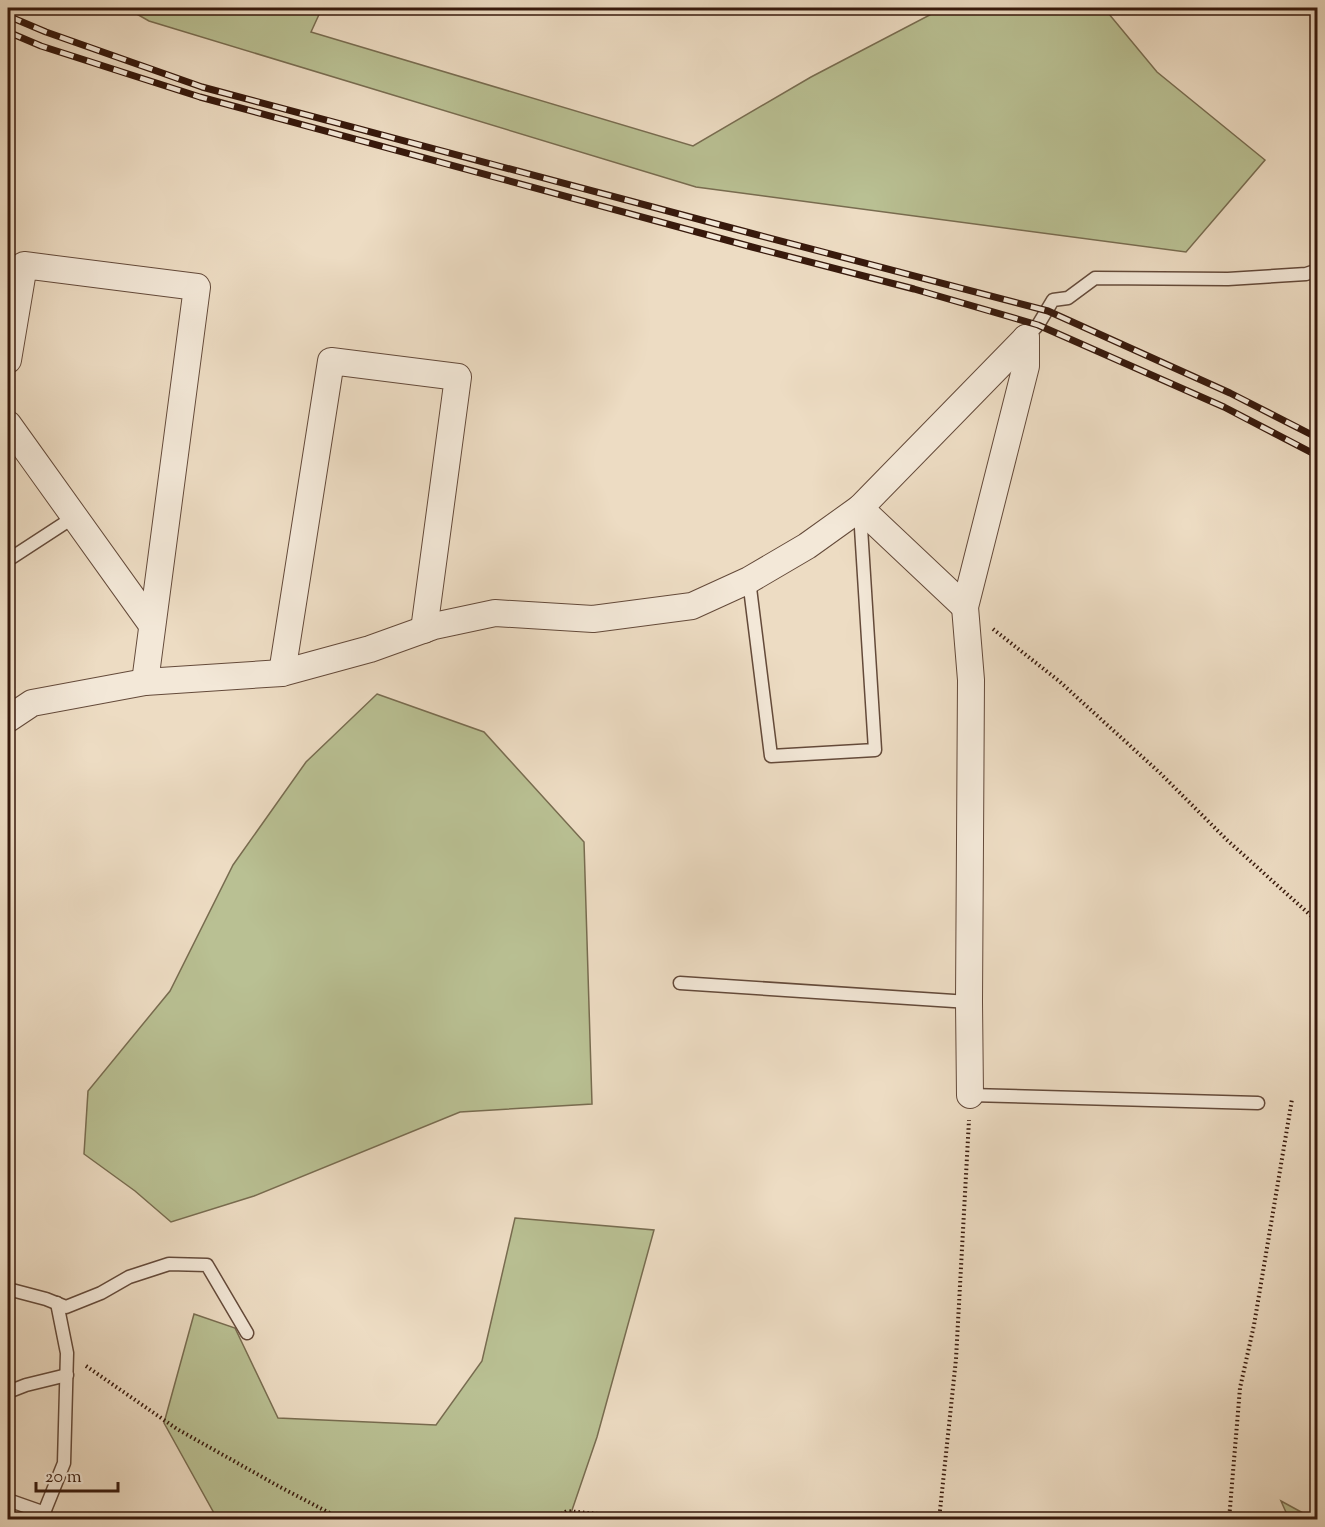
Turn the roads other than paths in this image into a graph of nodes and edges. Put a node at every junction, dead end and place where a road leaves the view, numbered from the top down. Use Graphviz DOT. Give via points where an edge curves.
graph roads {
  1 [pos="1317,270"];
  2 [pos="1026,338"];
  3 [pos="8,360"];
  4 [pos="8,424"];
  5 [pos="860,508"];
  6 [pos="74,516"];
  7 [pos="8,560"];
  8 [pos="749,580"];
  9 [pos="965,607"];
  10 [pos="152,625"];
  11 [pos="424,630"];
  12 [pos="282,673"];
  13 [pos="145,681"];
  14 [pos="8,719"];
  15 [pos="680,984"];
  16 [pos="969,1002"];
  17 [pos="970,1095"];
  18 [pos="1258,1103"];
  19 [pos="8,1289"];
  20 [pos="57,1303"];
  21 [pos="247,1333"];
  22 [pos="67,1375"];
  23 [pos="8,1392"];
  24 [pos="8,1500"];
  25 [pos="43,1516"];
  1 -- 2 [label="lane" via="1228,279 1095,278 1068,298 1053,300"];
  2 -- 5 [label="street"];
  2 -- 9 [label="street" via="1026,366"];
  3 -- 10 [label="street" via="24,265 197,287"];
  4 -- 6 [label="street"];
  5 -- 8 [label="street" via="807,546"];
  5 -- 8 [label="lane" via="876,750 771,756"];
  5 -- 9 [label="street"];
  6 -- 7 [label="lane"];
  6 -- 10 [label="street"];
  8 -- 11 [label="street" via="692,606 593,619 495,613"];
  9 -- 16 [label="street" via="971,680"];
  10 -- 13 [label="street"];
  11 -- 12 [label="street"];
  11 -- 12 [label="street" via="458,377 331,361"];
  12 -- 13 [label="street"];
  13 -- 14 [label="street" via="32,703"];
  15 -- 16 [label="lane"];
  16 -- 17 [label="street"];
  17 -- 18 [label="lane"];
  19 -- 20 [label="lane"];
  20 -- 21 [label="lane" via="66,1307 129,1277 169,1264 207,1265"];
  20 -- 22 [label="lane" via="67,1353"];
  22 -- 23 [label="lane"];
  22 -- 25 [label="lane" via="64,1463"];
  24 -- 25 [label="lane"];
}
